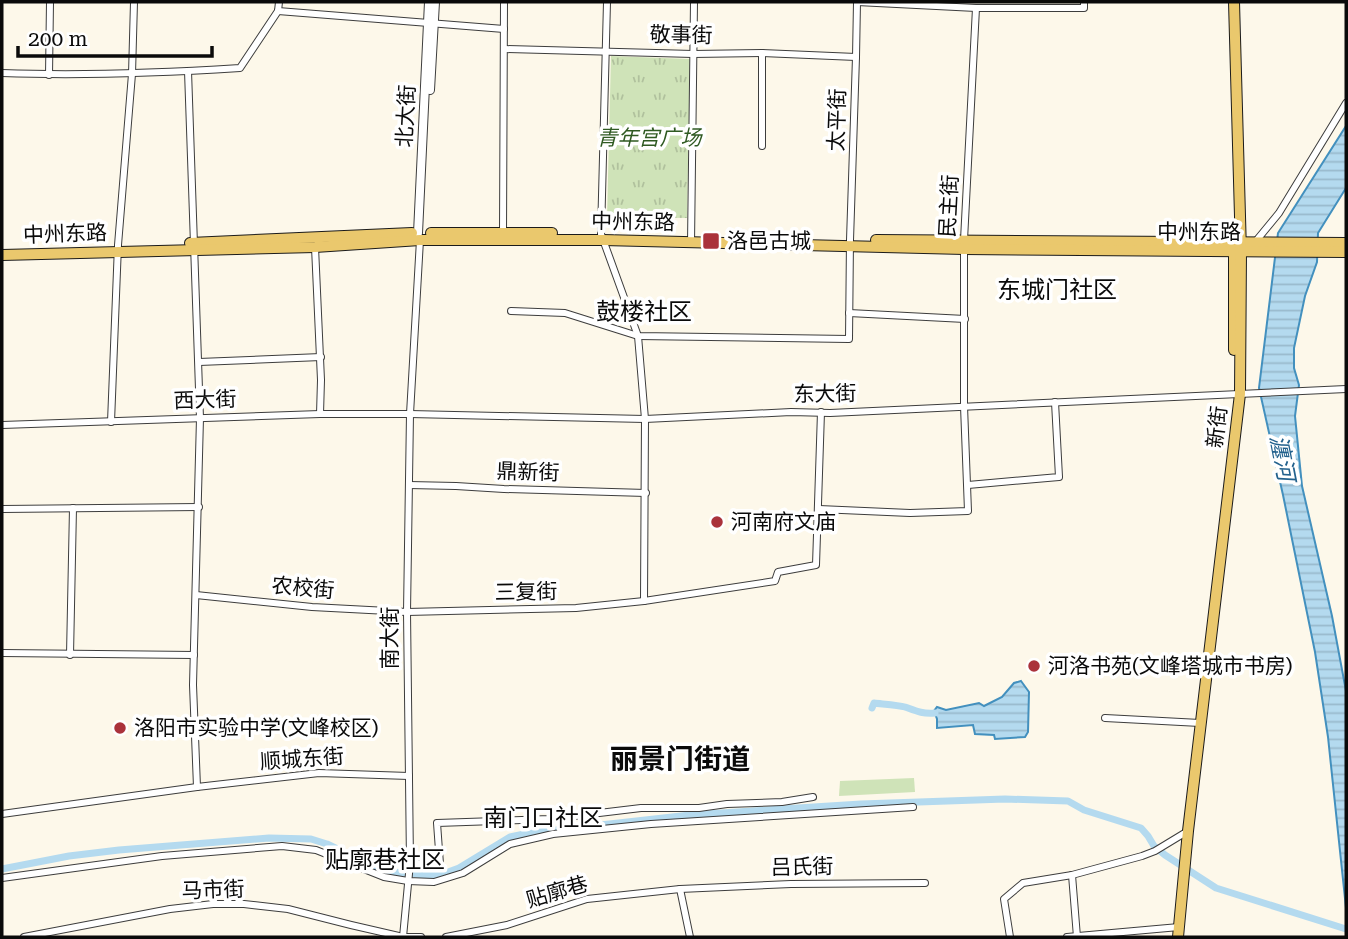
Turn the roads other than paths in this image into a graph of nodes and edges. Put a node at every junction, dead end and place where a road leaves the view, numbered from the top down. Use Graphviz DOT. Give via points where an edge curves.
graph roads {
  1 [pos="50,2"];
  2 [pos="134,2"];
  3 [pos="279,2"];
  4 [pos="429,2"];
  5 [pos="435,2"];
  6 [pos="504,2"];
  7 [pos="607,2"];
  8 [pos="694,2"];
  9 [pos="857,2"];
  10 [pos="1020,2"];
  11 [pos="1228,2"];
  12 [pos="1234,2"];
  13 [pos="1084,5"];
  14 [pos="975,8"];
  15 [pos="1014,8"];
  16 [pos="278,11"];
  17 [pos="431,23"];
  18 [pos="504,29"];
  19 [pos="505,49"];
  20 [pos="605,51"];
  21 [pos="762,53"];
  22 [pos="694,54"];
  23 [pos="856,57"];
  24 [pos="188,71"];
  25 [pos="2,73"];
  26 [pos="132,74"];
  27 [pos="49,75"];
  28 [pos="1346,103"];
  29 [pos="762,146"];
  30 [pos="503,232"];
  31 [pos="420,235"];
  32 [pos="602,237"];
  33 [pos="691,239"];
  34 [pos="850,243"];
  35 [pos="964,245"];
  36 [pos="1260,246"];
  37 [pos="193,247"];
  38 [pos="316,247"];
  39 [pos="1238,247"];
  40 [pos="1342,247"];
  41 [pos="118,248"];
  42 [pos="2,249"];
  43 [pos="2,256"];
  44 [pos="511,311"];
  45 [pos="849,313"];
  46 [pos="965,319"];
  47 [pos="641,336"];
  48 [pos="321,357"];
  49 [pos="198,362"];
  50 [pos="1346,389"];
  51 [pos="1237,394"];
  52 [pos="1055,402"];
  53 [pos="964,406"];
  54 [pos="821,412"];
  55 [pos="320,414"];
  56 [pos="410,414"];
  57 [pos="200,418"];
  58 [pos="645,419"];
  59 [pos="111,422"];
  60 [pos="2,425"];
  61 [pos="409,485"];
  62 [pos="968,485"];
  63 [pos="646,493"];
  64 [pos="198,507"];
  65 [pos="73,508"];
  66 [pos="2,509"];
  67 [pos="819,509"];
  68 [pos="196,595"];
  69 [pos="644,601"];
  70 [pos="407,612"];
  71 [pos="2,653"];
  72 [pos="70,655"];
  73 [pos="194,655"];
  74 [pos="1105,718"];
  75 [pos="1198,723"];
  76 [pos="409,776"];
  77 [pos="197,787"];
  78 [pos="813,797"];
  79 [pos="913,807"];
  80 [pos="2,814"];
  81 [pos="1185,832"];
  82 [pos="410,863"];
  83 [pos="1072,875"];
  84 [pos="2,878"];
  85 [pos="408,881"];
  86 [pos="925,883"];
  87 [pos="680,889"];
  88 [pos="1176,933"];
  89 [pos="24,937"];
  90 [pos="403,937"];
  91 [pos="421,937"];
  92 [pos="446,937"];
  93 [pos="690,937"];
  94 [pos="1010,937"];
  95 [pos="1067,937"];
  96 [pos="1077,937"];
  1 -- 27 [label="street"];
  2 -- 26 [label="street"];
  3 -- 16 [label="street"];
  4 -- 17 [label="street, 北大街"];
  5 -- 17 [label="street, 北大街"];
  6 -- 18 [label="street"];
  7 -- 20 [label="street"];
  8 -- 22 [label="street"];
  9 -- 14 [label="street"];
  9 -- 23 [label="street, 太平街"];
  10 -- 15 [label="street"];
  11 -- 39 [label="main road, 新街"];
  12 -- 39 [label="main road, 新街"];
  13 -- 15 [label="street"];
  14 -- 15 [label="street"];
  14 -- 35 [label="street, 民主街"];
  16 -- 17 [label="street"];
  16 -- 24 [label="street" via="240,68"];
  17 -- 18 [label="street"];
  17 -- 31 [label="street, 北大街"];
  18 -- 19 [label="street"];
  19 -- 20 [label="street, 敬事街"];
  19 -- 30 [label="street"];
  20 -- 22 [label="street, 敬事街"];
  20 -- 32 [label="street"];
  21 -- 22 [label="street, 敬事街"];
  21 -- 23 [label="street, 敬事街"];
  21 -- 29 [label="street"];
  22 -- 33 [label="street"];
  23 -- 34 [label="street, 太平街"];
  24 -- 26 [label="street"];
  24 -- 37 [label="street"];
  25 -- 27 [label="street"];
  26 -- 27 [label="street"];
  26 -- 41 [label="street"];
  28 -- 36 [label="street"];
  30 -- 31 [label="main road, 中州东路"];
  30 -- 32 [label="main road, 中州东路"];
  31 -- 32 [label="main road, 中州东路"];
  31 -- 37 [label="main road, 中州东路"];
  31 -- 38 [label="main road, 中州东路"];
  31 -- 56 [label="street, 南大街"];
  32 -- 33 [label="main road, 中州东路"];
  32 -- 47 [label="street"];
  33 -- 34 [label="main road, 中州东路"];
  34 -- 35 [label="main road, 中州东路"];
  34 -- 45 [label="street, 太平街"];
  35 -- 39 [label="main road, 中州东路"];
  35 -- 46 [label="street, 民主街"];
  36 -- 39 [label="main road, 中州东路"];
  36 -- 40 [label="main road, 中州东路"];
  37 -- 38 [label="main road, 中州东路"];
  37 -- 41 [label="main road, 中州东路"];
  37 -- 49 [label="street"];
  38 -- 48 [label="street"];
  39 -- 51 [label="main road, 新街"];
  41 -- 42 [label="main road, 中州东路"];
  41 -- 43 [label="main road, 中州东路"];
  41 -- 59 [label="street"];
  44 -- 47 [label="street" via="565,313"];
  45 -- 46 [label="street"];
  45 -- 47 [label="street, 太平街" via="849,339"];
  46 -- 53 [label="street, 民主街"];
  47 -- 58 [label="street"];
  48 -- 49 [label="street"];
  48 -- 55 [label="street"];
  49 -- 57 [label="street"];
  50 -- 51 [label="street, 东大街"];
  51 -- 52 [label="street, 东大街"];
  51 -- 75 [label="main road, 新街"];
  52 -- 53 [label="street, 东大街"];
  52 -- 62 [label="street" via="1059,477"];
  53 -- 54 [label="street, 东大街"];
  53 -- 62 [label="street, 民主街"];
  54 -- 58 [label="street, 东大街"];
  54 -- 67 [label="street"];
  55 -- 56 [label="street, 西大街"];
  55 -- 57 [label="street, 西大街"];
  56 -- 58 [label="street, 东大街"];
  56 -- 61 [label="street, 南大街"];
  57 -- 59 [label="street, 西大街"];
  57 -- 64 [label="street"];
  58 -- 63 [label="street"];
  59 -- 60 [label="street, 西大街"];
  61 -- 63 [label="street, 鼎新街"];
  61 -- 70 [label="street, 南大街"];
  62 -- 67 [label="street, 民主街" via="968,511"];
  63 -- 69 [label="street"];
  64 -- 65 [label="street"];
  64 -- 68 [label="street"];
  65 -- 66 [label="street"];
  65 -- 72 [label="street"];
  67 -- 69 [label="street, 三复街" via="816,565 778,572 775,581"];
  68 -- 70 [label="street, 农校街"];
  68 -- 73 [label="street"];
  69 -- 70 [label="street, 三复街" via="576,608"];
  70 -- 76 [label="street, 南大街"];
  71 -- 72 [label="street"];
  72 -- 73 [label="street"];
  73 -- 77 [label="street"];
  74 -- 75 [label="street"];
  75 -- 81 [label="main road, 新街"];
  76 -- 77 [label="street, 顺城东街" via="319,772"];
  76 -- 82 [label="street, 南大街"];
  77 -- 80 [label="street, 顺城东街"];
  78 -- 82 [label="street" via="549,819 437,823 440,864"];
  79 -- 85 [label="street" via="553,834 510,844 463,873 435,882"];
  81 -- 83 [label="street" via="1142,856"];
  81 -- 88 [label="main road, 新街"];
  82 -- 85 [label="street, 南大街"];
  83 -- 94 [label="street" via="1023,883 1004,899"];
  83 -- 96 [label="street"];
  84 -- 85 [label="street" via="150,857 282,846 316,850 384,877"];
  85 -- 90 [label="street, 南大街"];
  86 -- 87 [label="street, 吕氏街"];
  87 -- 92 [label="street, 贴廓巷" via="587,899 507,925"];
  87 -- 93 [label="street"];
  88 -- 96 [label="street"];
  89 -- 90 [label="street, 马市街" via="213,904 288,909"];
  90 -- 91 [label="street"];
  95 -- 96 [label="street"];
}
